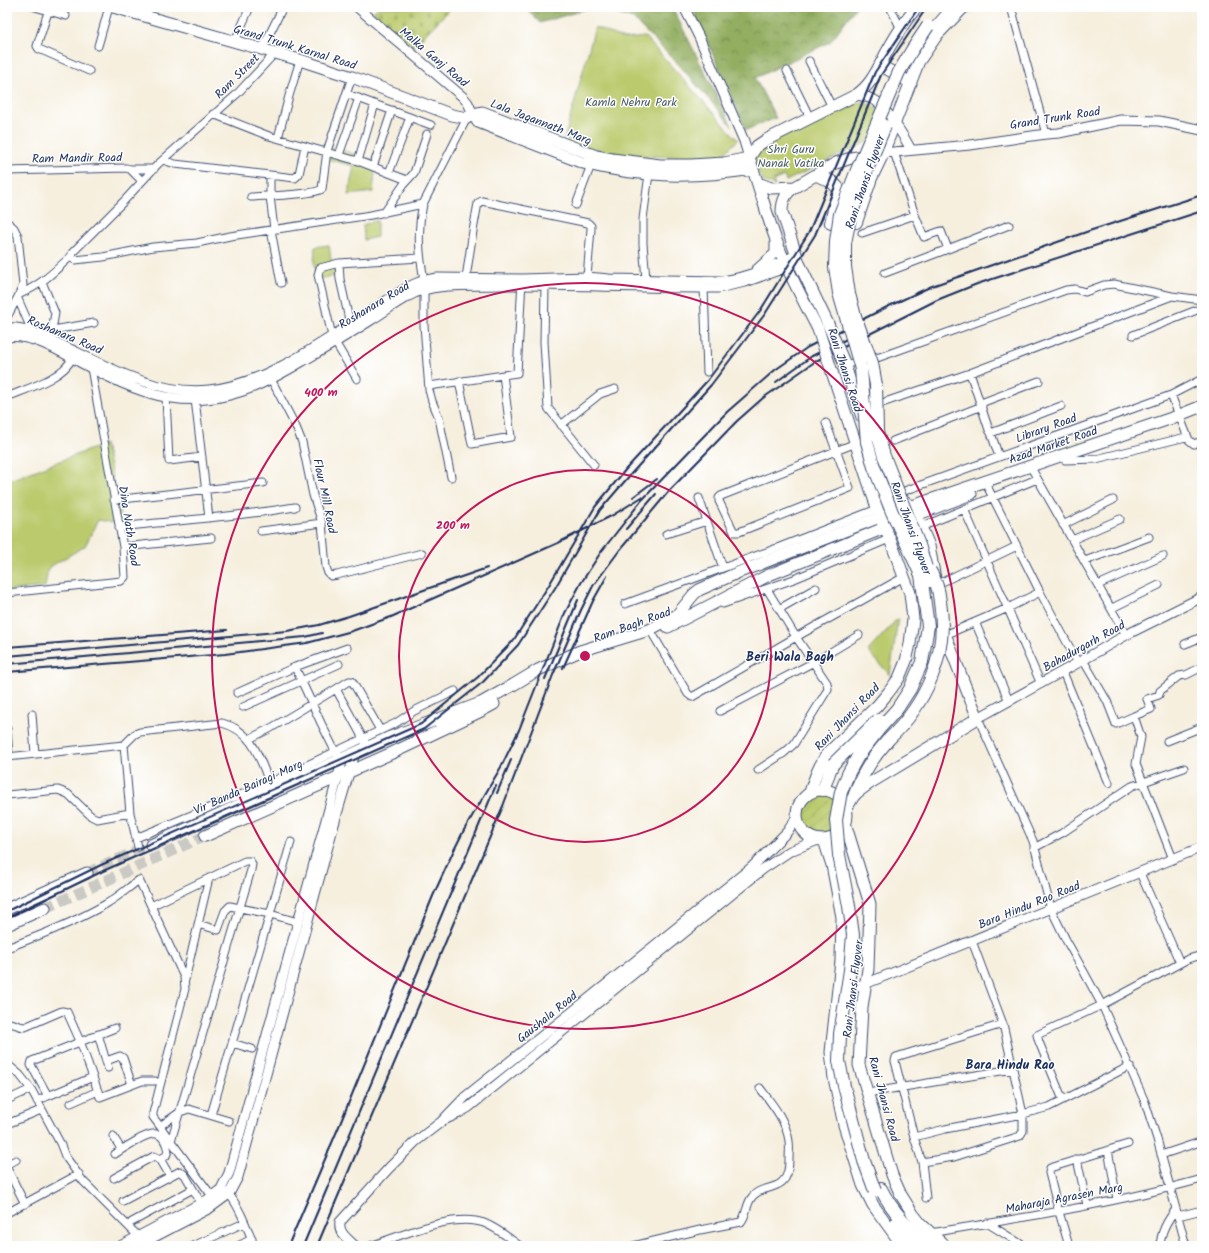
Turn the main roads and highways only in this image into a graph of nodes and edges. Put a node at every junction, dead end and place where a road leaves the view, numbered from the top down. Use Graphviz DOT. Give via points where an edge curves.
graph roads {
  1 [pos="113,7"];
  2 [pos="916,7"];
  3 [pos="945,7"];
  4 [pos="954,7"];
  5 [pos="964,7"];
  6 [pos="880,64"];
  7 [pos="911,83"];
  8 [pos="470,116"];
  9 [pos="888,152"];
  10 [pos="749,158"];
  11 [pos="597,163"];
  12 [pos="753,169"];
  13 [pos="817,175"];
  14 [pos="758,183"];
  15 [pos="795,187"];
  16 [pos="856,335"];
  17 [pos="1202,406"];
  18 [pos="1202,414"];
  19 [pos="1180,419"];
  20 [pos="914,511"];
  21 [pos="878,513"];
  22 [pos="884,528"];
  23 [pos="923,570"];
  24 [pos="737,573"];
  25 [pos="742,589"];
  26 [pos="678,619"];
  27 [pos="913,619"];
  28 [pos="944,632"];
  29 [pos="355,753"];
  30 [pos="823,790"];
  31 [pos="810,792"];
  32 [pos="855,794"];
  33 [pos="846,810"];
  34 [pos="845,823"];
  35 [pos="205,836"];
  36 [pos="821,840"];
  37 [pos="151,845"];
  38 [pos="87,873"];
  39 [pos="46,908"];
  40 [pos="7,909"];
  41 [pos="7,926"];
  42 [pos="878,1190"];
  43 [pos="899,1242"];
  44 [pos="909,1246"];
  45 [pos="916,1246"];
  46 [pos="933,1246"];
  47 [pos="945,1246"];
  1 -- 8 [label="main road, Grand Trunk Karnal Road" via="276,52 352,77 436,110"];
  2 -- 6 [label="main road"];
  3 -- 16 [label="main road, Rani Jhansi Flyover, bridge" via="928,26 899,72 840,214 835,267 839,293"];
  4 -- 16 [label="main road, Rani Jhansi Flyover, bridge" via="933,30 905,76 850,218 845,243 845,267 855,316"];
  5 -- 7 [label="main road" via="928,47 919,61"];
  6 -- 7 [label="main road"];
  6 -- 10 [label="main road" via="866,88 776,134 757,146"];
  7 -- 9 [label="main road" via="895,124"];
  8 -- 11 [label="main road, Lala Jagannath Marg" via="478,122"];
  9 -- 13 [label="main road, Grand Trunk Road" via="851,158 836,163"];
  9 -- 16 [label="main road, bridge" via="877,166 860,208 851,249 853,276 861,314"];
  10 -- 11 [label="main road, Lala Jagannath Marg" via="691,165"];
  10 -- 12 [label="main road, Rani Jhansi Road"];
  11 -- 12 [label="main road, Lala Jagannath Marg" via="649,174 687,176"];
  12 -- 14 [label="main road, Rani Jhansi Road"];
  13 -- 15 [label="main road, Grand Trunk Road"];
  13 -- 16 [label="main road" via="838,188 829,239 832,292 841,322"];
  14 -- 15 [label="main road, Grand Trunk Road" via="772,188"];
  14 -- 21 [label="main road, Rani Jhansi Road, bridge" via="785,264 818,329"];
  15 -- 20 [label="main road, Rani Jhansi Road, bridge" via="786,194 782,212 798,259 844,363 891,490"];
  16 -- 23 [label="main road, Rani Jhansi Flyover, bridge" via="865,428 874,467 892,512"];
  17 -- 19 [label="main road, Azad Market Road"];
  18 -- 19 [label="main road, Azad Market Road"];
  19 -- 20 [label="main road, Azad Market Road"];
  19 -- 20 [label="main road, Azad Market Road" via="1065,460 991,492"];
  20 -- 21 [label="main road, Ram Bagh Road"];
  20 -- 22 [label="main road, Ram Bagh Road"];
  20 -- 28 [label="main road, Rani Jhansi Road" via="929,546"];
  21 -- 22 [label="main road, Rani Jhansi Road"];
  21 -- 24 [label="main road, Ram Bagh Road"];
  22 -- 25 [label="main road, Ram Bagh Road" via="769,575"];
  22 -- 27 [label="main road, Rani Jhansi Road" via="910,593"];
  23 -- 30 [label="main road, bridge" via="918,599 920,617 916,656 907,681 888,711 833,764"];
  23 -- 32 [label="main road, bridge" via="934,578 939,592 942,626 940,652 929,686 922,698 907,720 872,759"];
  23 -- 42 [label="main road, Rani Jhansi Flyover, bridge" via="928,626 922,662 910,689 897,709 858,756 841,792 836,820 839,855 853,935 840,1034 839,1062 864,1161"];
  24 -- 25 [label="main road"];
  24 -- 26 [label="main road, Ram Bagh Road" via="699,590"];
  25 -- 26 [label="main road, Ram Bagh Road" via="695,614"];
  26 -- 29 [label="main road, Ram Bagh Road" via="580,651 538,670 481,703 388,738 366,742"];
  26 -- 35 [label="main road, Ram Bagh Road" via="652,633 582,658 536,678 481,711"];
  27 -- 28 [label="main road"];
  27 -- 31 [label="main road, Rani Jhansi Road" via="906,661 899,678 877,706 828,753 816,772"];
  28 -- 32 [label="main road, Rani Jhansi Road" via="978,718"];
  29 -- 37 [label="main road, Vir Banda Bairagi Marg" via="271,787"];
  30 -- 31 [label="main road"];
  30 -- 33 [label="main road" via="835,793 841,798"];
  31 -- 36 [label="main road" via="799,804 797,817 800,828 806,835"];
  32 -- 33 [label="main road"];
  33 -- 34 [label="main road"];
  34 -- 36 [label="main road" via="837,835"];
  34 -- 47 [label="main road, Rani Jhansi Road" via="870,904 868,968 862,1007 859,1065 898,1189 913,1214"];
  36 -- 43 [label="main road" via="832,865 842,917 841,961 831,1052 834,1078 844,1125 863,1185 873,1205"];
  38 -- 40 [label="main road"];
  39 -- 41 [label="main road"];
  42 -- 45 [label="main road, Rani Jhansi Flyover" via="882,1206"];
  42 -- 46 [label="main road, Rani Jhansi Flyover" via="903,1221"];
  43 -- 44 [label="main road"];
}
